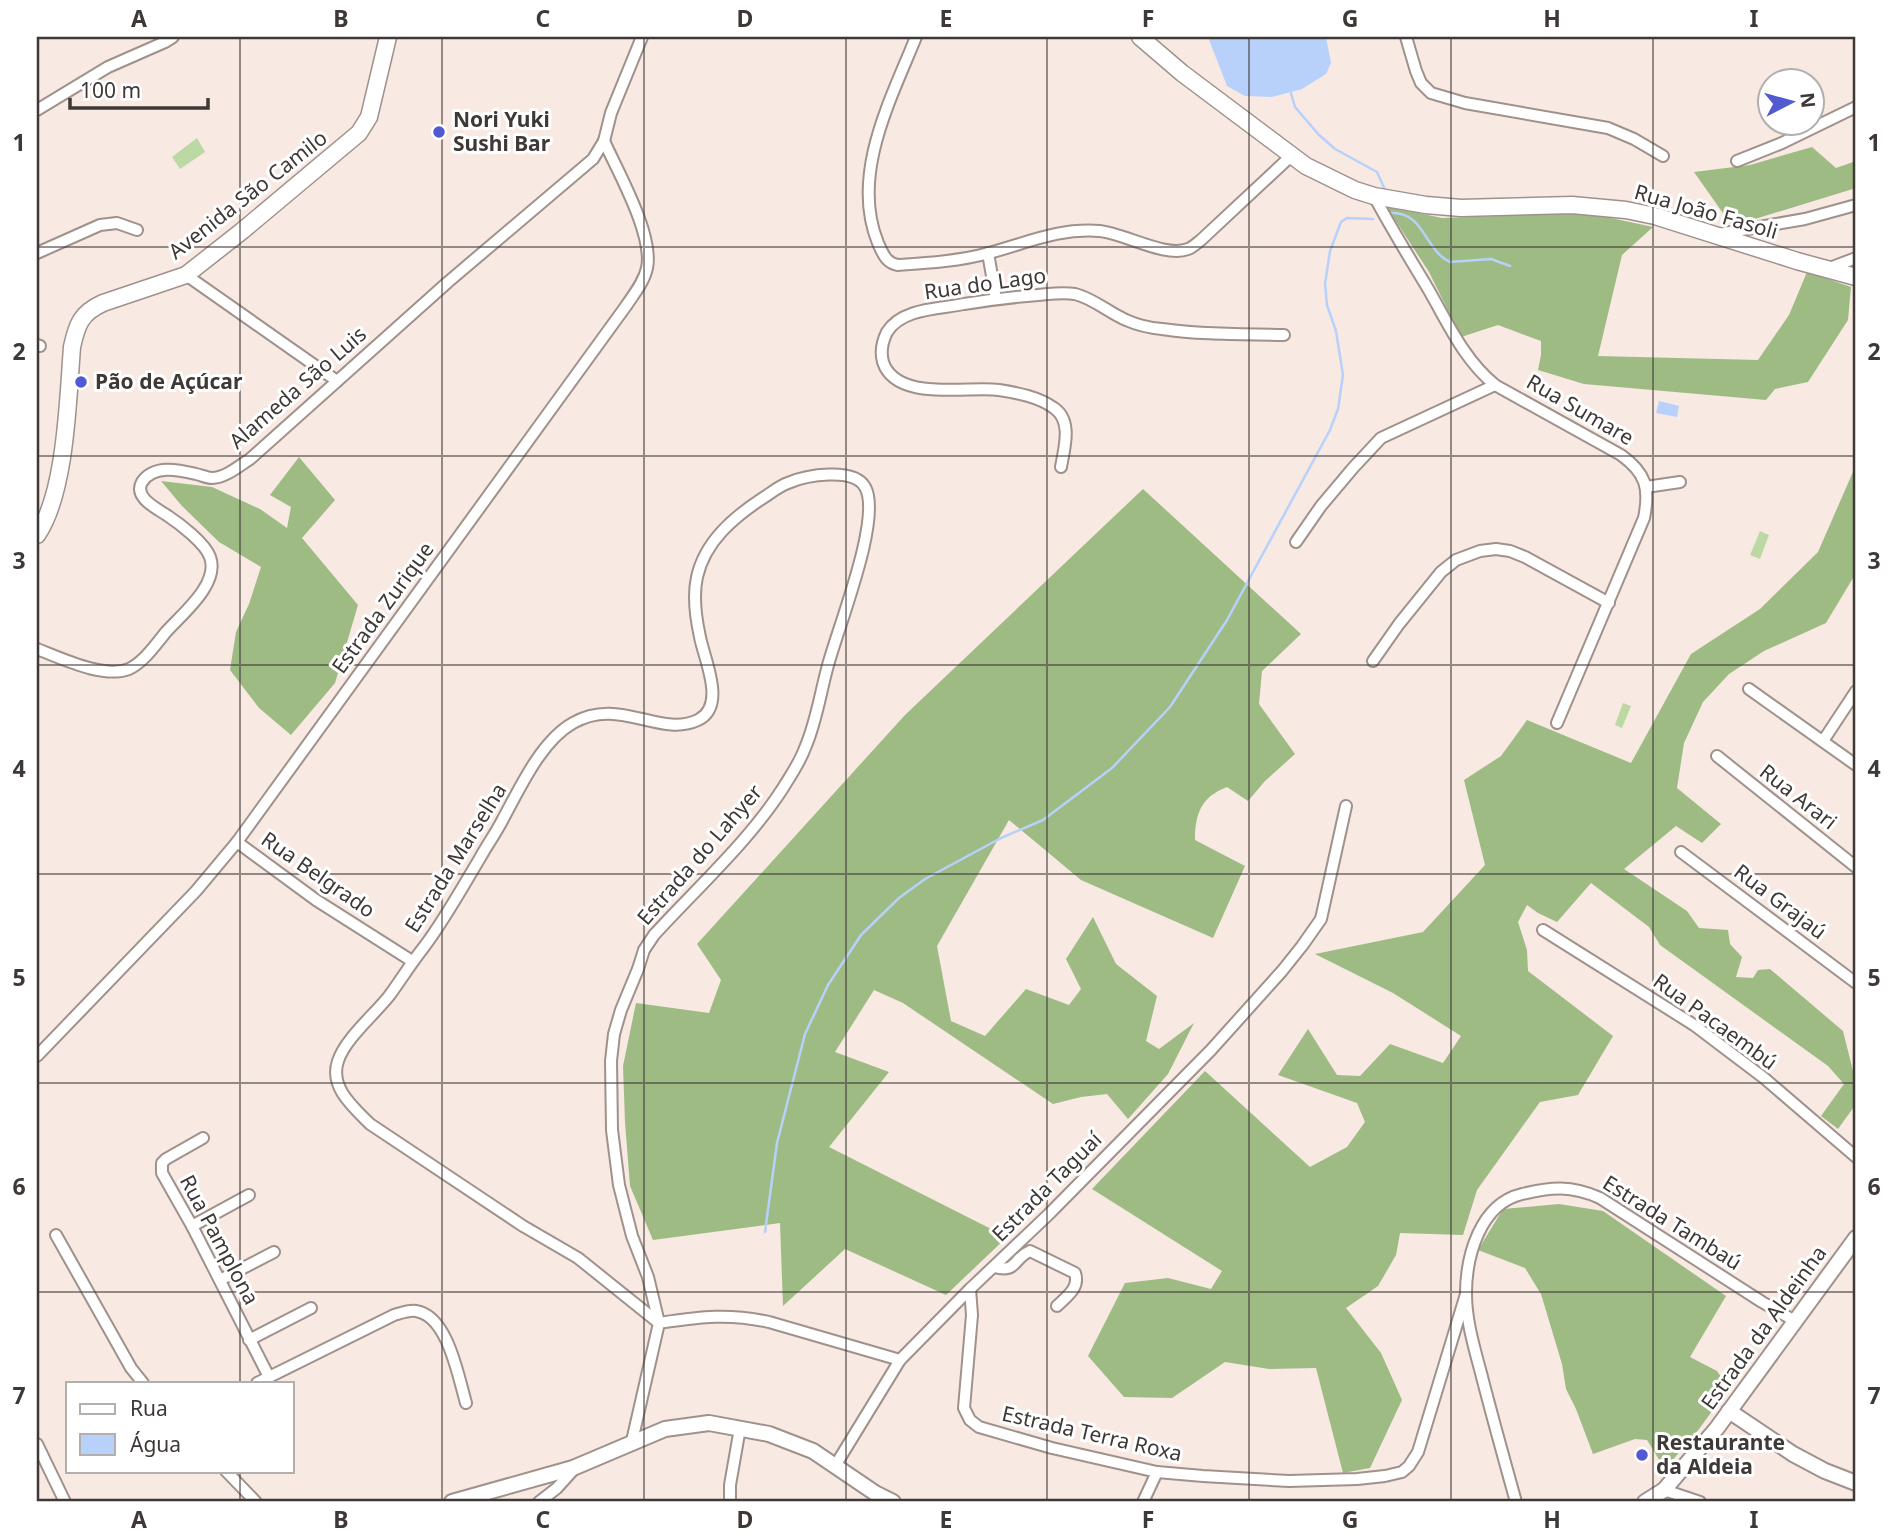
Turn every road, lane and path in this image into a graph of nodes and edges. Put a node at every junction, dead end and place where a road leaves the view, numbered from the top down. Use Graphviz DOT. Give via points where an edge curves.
graph roads {
  1 [pos="173,37"];
  2 [pos="388,37"];
  3 [pos="642,37"];
  4 [pos="916,37"];
  5 [pos="1140,37"];
  6 [pos="1406,37"];
  7 [pos="1856,107"];
  8 [pos="37,110"];
  9 [pos="604,141"];
  10 [pos="1292,156"];
  11 [pos="1663,156"];
  12 [pos="1737,161"];
  13 [pos="1374,197"];
  14 [pos="1856,205"];
  15 [pos="137,230"];
  16 [pos="1714,235"];
  17 [pos="37,253"];
  18 [pos="988,253"];
  19 [pos="1856,258"];
  20 [pos="1827,270"];
  21 [pos="186,275"];
  22 [pos="1856,277"];
  23 [pos="996,299"];
  24 [pos="1284,335"];
  25 [pos="337,381"];
  26 [pos="1495,385"];
  27 [pos="1060,467"];
  28 [pos="858,478"];
  29 [pos="1680,482"];
  30 [pos="1646,487"];
  31 [pos="37,535"];
  32 [pos="1296,542"];
  33 [pos="1609,603"];
  34 [pos="37,649"];
  35 [pos="1373,661"];
  36 [pos="1749,689"];
  37 [pos="1856,691"];
  38 [pos="1557,723"];
  39 [pos="1823,741"];
  40 [pos="1717,756"];
  41 [pos="1856,765"];
  42 [pos="1346,806"];
  43 [pos="237,842"];
  44 [pos="1681,852"];
  45 [pos="1856,867"];
  46 [pos="1543,930"];
  47 [pos="412,961"];
  48 [pos="1856,983"];
  49 [pos="37,1056"];
  50 [pos="203,1138"];
  51 [pos="1856,1157"];
  52 [pos="250,1195"];
  53 [pos="192,1226"];
  54 [pos="56,1235"];
  55 [pos="1856,1238"];
  56 [pos="274,1252"];
  57 [pos="994,1267"];
  58 [pos="220,1280"];
  59 [pos="970,1289"];
  60 [pos="1466,1294"];
  61 [pos="1057,1306"];
  62 [pos="311,1308"];
  63 [pos="1794,1321"];
  64 [pos="659,1323"];
  65 [pos="249,1339"];
  66 [pos="900,1360"];
  67 [pos="269,1377"];
  68 [pos="142,1382"];
  69 [pos="259,1382"];
  70 [pos="466,1403"];
  71 [pos="1729,1411"];
  72 [pos="740,1428"];
  73 [pos="632,1441"];
  74 [pos="37,1444"];
  75 [pos="577,1466"];
  76 [pos="835,1466"];
  77 [pos="227,1472"];
  78 [pos="1157,1472"];
  79 [pos="1856,1483"];
  80 [pos="1664,1490"];
  81 [pos="65,1502"];
  82 [pos="256,1502"];
  83 [pos="452,1502"];
  84 [pos="539,1502"];
  85 [pos="730,1502"];
  86 [pos="893,1502"];
  87 [pos="1143,1502"];
  88 [pos="1516,1502"];
  89 [pos="1646,1502"];
  90 [pos="1700,1502"];
  1 -- 8 [label="street" via="108,67"];
  2 -- 21 [label="main road, Avenida São Camilo" via="366,124"];
  3 -- 9 [label="street, Alameda São Luis"];
  4 -- 18 [label="street" via="881,126 870,173 873,230 887,261 896,265"];
  5 -- 10 [label="main road, Rua João Fasoli"];
  6 -- 11 [label="street" via="1421,83 1431,93 1608,128"];
  7 -- 12 [label="street"];
  9 -- 25 [label="street, Alameda São Luis" via="593,159"];
  9 -- 43 [label="street, Estrada Zurique" via="638,216 648,258 644,278"];
  10 -- 13 [label="main road, Rua João Fasoli"];
  10 -- 18 [label="street" via="1188,249 1175,252 1084,230"];
  13 -- 16 [label="main road, Rua João Fasoli" via="1461,208 1572,205 1626,209"];
  13 -- 26 [label="street, Rua Sumare" via="1458,344"];
  14 -- 16 [label="street"];
  15 -- 17 [label="street" via="117,223 100,225"];
  16 -- 20 [label="main road, Rua João Fasoli"];
  18 -- 23 [label="street"];
  19 -- 20 [label="street"];
  20 -- 22 [label="main road, Rua João Fasoli"];
  21 -- 25 [label="street"];
  21 -- 31 [label="main road, Avenida São Camilo" via="103,303 82,317 72,347 55,491"];
  23 -- 24 [label="street, Rua do Lago" via="1076,294 1126,320 1154,328"];
  23 -- 27 [label="street, Rua do Lago" via="902,318 883,340 885,367 895,379 920,389 1000,390 1042,401 1064,420"];
  25 -- 34 [label="street, Alameda São Luis" via="250,459 229,472 210,478 158,470 142,483 140,491 149,504 197,540 211,562 200,596 138,663 109,672"];
  26 -- 30 [label="street, Rua Sumare" via="1621,455 1635,465"];
  26 -- 32 [label="street" via="1381,438"];
  28 -- 47 [label="street, Estrada Marselha" via="801,478 755,503 726,526 706,553 697,579 699,633 712,679 703,717 672,724 605,713 572,723 555,737 450,908"];
  28 -- 64 [label="street, Estrada do Lahyer" via="869,496 864,548 805,750 757,823 649,942 614,1034 612,1130 619,1185"];
  29 -- 30 [label="street"];
  30 -- 33 [label="street" via="1644,518"];
  33 -- 35 [label="street" via="1525,557 1496,549 1480,551 1441,572"];
  33 -- 38 [label="street"];
  36 -- 39 [label="street"];
  37 -- 39 [label="street"];
  39 -- 41 [label="street"];
  40 -- 45 [label="street, Rua Arari"];
  42 -- 57 [label="street, Estrada Taguaí" via="1321,919 1302,946 1211,1050"];
  43 -- 47 [label="street, Rua Belgrado" via="316,900"];
  43 -- 49 [label="street, Estrada Zurique" via="197,891"];
  44 -- 48 [label="street, Rua Grajaú"];
  46 -- 51 [label="street, Rua Pacaembú" via="1694,1025"];
  47 -- 64 [label="street, Estrada Marselha" via="338,1060 338,1084 350,1104 370,1124 578,1258"];
  50 -- 53 [label="street, Rua Pamplona" via="166,1158 161,1168"];
  52 -- 53 [label="street"];
  53 -- 58 [label="street, Rua Pamplona"];
  54 -- 68 [label="street"];
  55 -- 63 [label="street, Estrada da Aldeinha"];
  56 -- 58 [label="street"];
  57 -- 59 [label="street, Estrada Taguaí"];
  57 -- 61 [label="street" via="1010,1268 1030,1251 1075,1273 1076,1287"];
  58 -- 65 [label="street, Rua Pamplona"];
  59 -- 66 [label="street, Estrada Taguaí"];
  59 -- 78 [label="street, Estrada Terra Roxa" via="964,1408 970,1420 979,1427 1052,1448"];
  60 -- 63 [label="street, Estrada Tambaú" via="1473,1246 1494,1208 1510,1196 1569,1188 1600,1198"];
  60 -- 78 [label="street, Estrada Terra Roxa" via="1418,1452 1402,1472 1289,1481"];
  60 -- 88 [label="street, Estrada Tambaú" via="1473,1342"];
  62 -- 65 [label="street"];
  63 -- 71 [label="street, Estrada da Aldeinha"];
  64 -- 66 [label="street" via="719,1316 749,1318"];
  64 -- 73 [label="street, Estrada do Lahyer"];
  65 -- 67 [label="street, Rua Pamplona"];
  66 -- 76 [label="street, Estrada Taguaí"];
  67 -- 69 [label="street"];
  67 -- 70 [label="street" via="412,1310 433,1321 447,1340"];
  71 -- 79 [label="street" via="1793,1454"];
  71 -- 80 [label="street, Estrada da Aldeinha"];
  72 -- 73 [label="street" via="685,1425"];
  72 -- 76 [label="street" via="813,1451"];
  72 -- 85 [label="street"];
  73 -- 75 [label="street"];
  74 -- 81 [label="street"];
  75 -- 83 [label="street"];
  75 -- 84 [label="street"];
  76 -- 86 [label="street"];
  77 -- 82 [label="street"];
  78 -- 87 [label="street"];
  80 -- 89 [label="street, Estrada da Aldeinha"];
  80 -- 90 [label="street"];
}
